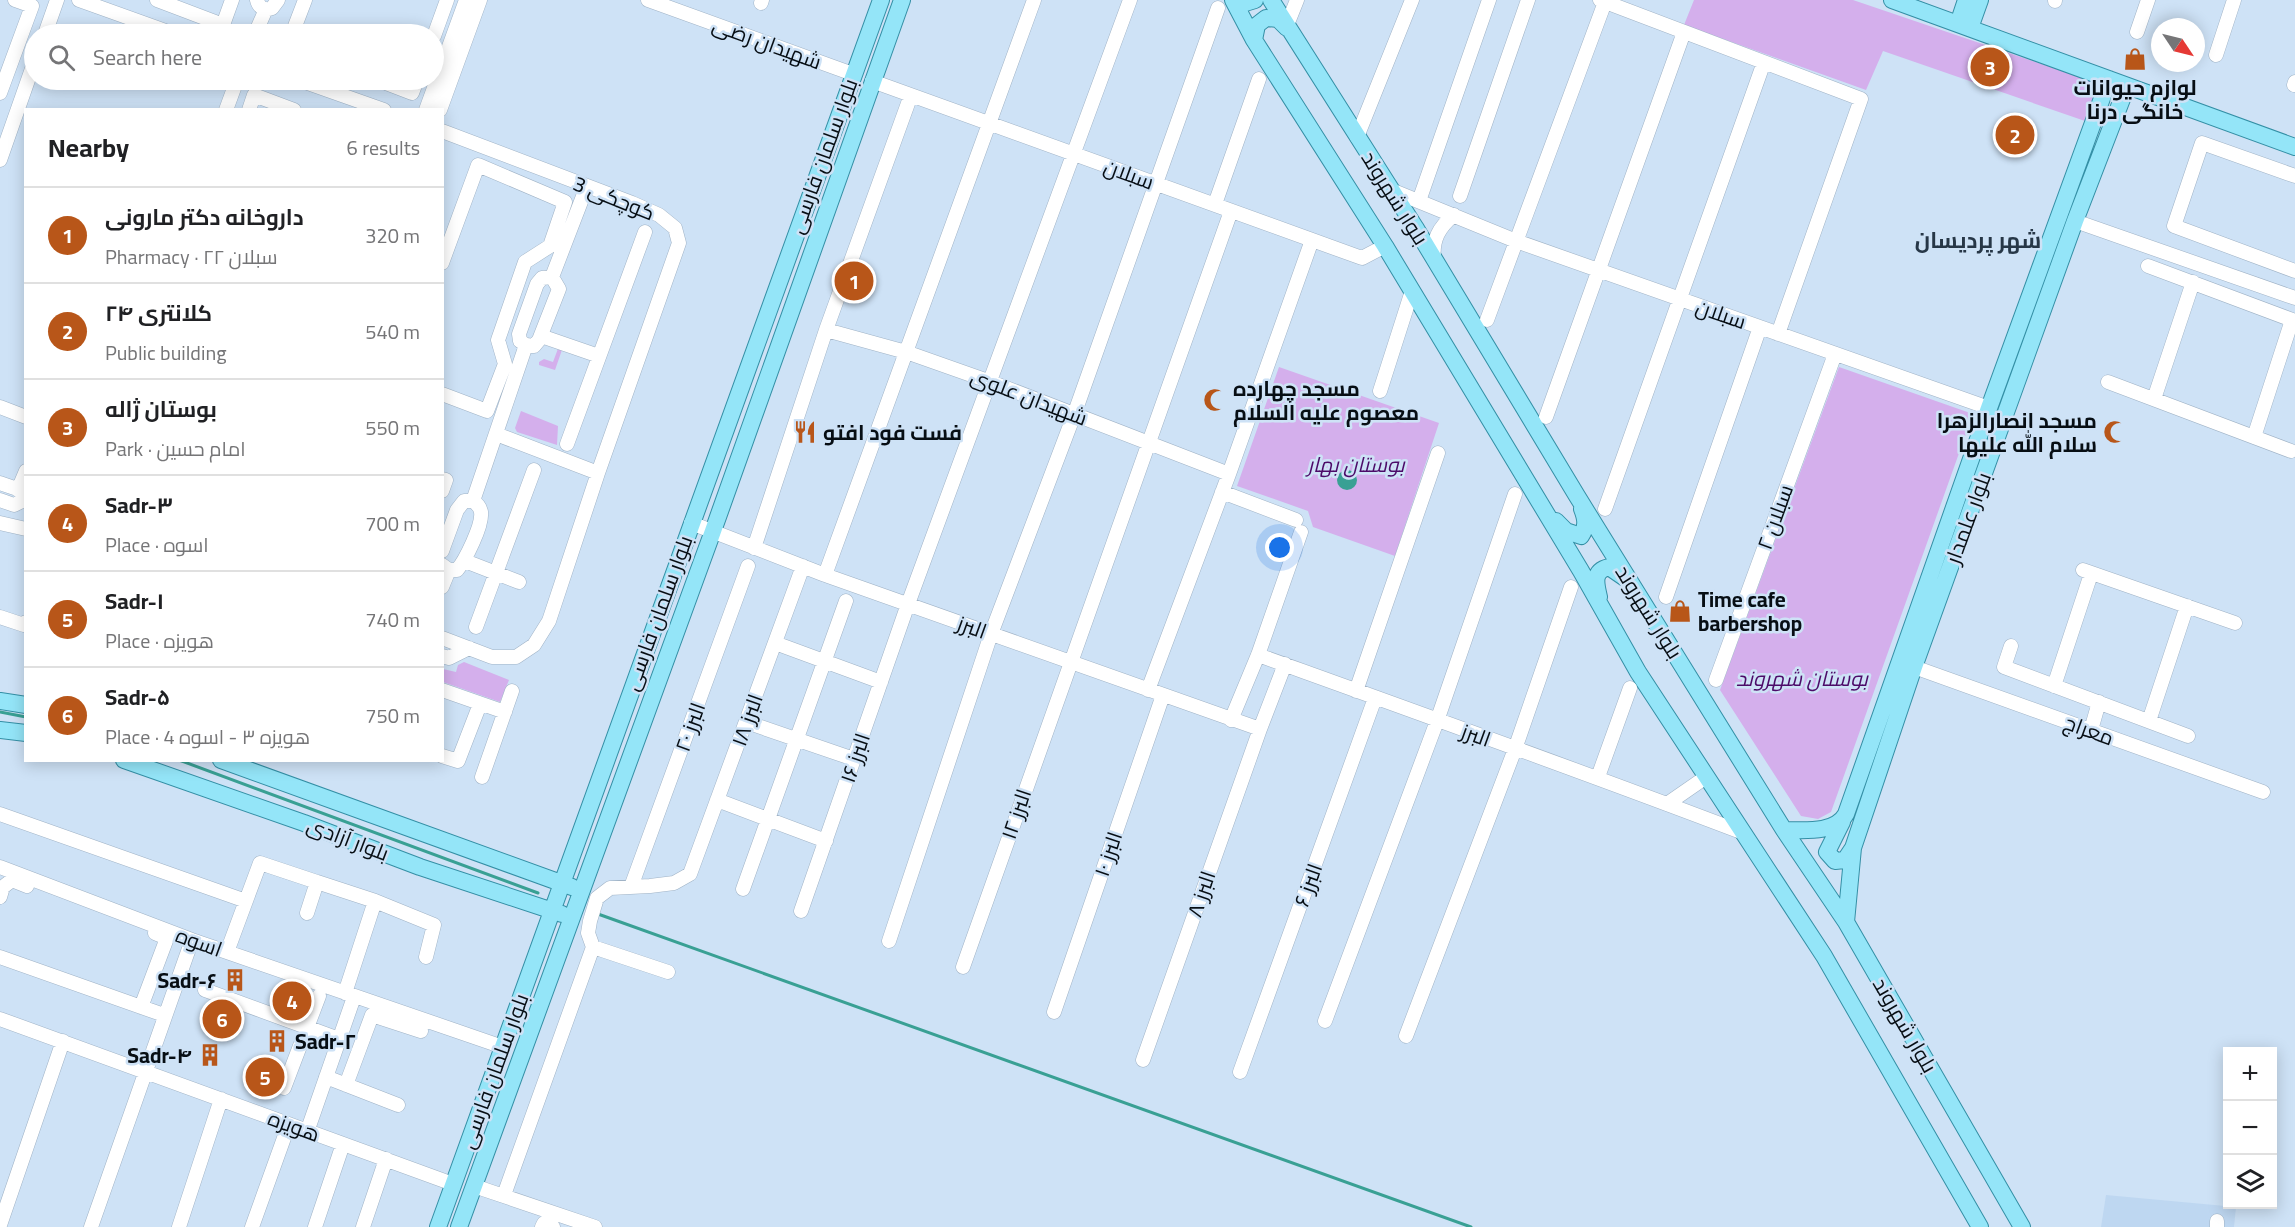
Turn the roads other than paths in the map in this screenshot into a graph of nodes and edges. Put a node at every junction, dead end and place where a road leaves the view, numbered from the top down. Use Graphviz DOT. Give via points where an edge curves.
graph roads {
  1 [pos="15,0"];
  2 [pos="57,0"];
  3 [pos="79,0"];
  4 [pos="157,0"];
  5 [pos="232,0"];
  6 [pos="278,0"];
  7 [pos="304,0"];
  8 [pos="447,0"];
  9 [pos="466,0"];
  10 [pos="480,0"];
  11 [pos="648,0"];
  12 [pos="880,0"];
  13 [pos="902,0"];
  14 [pos="1034,0"];
  15 [pos="1130,0"];
  16 [pos="1255,0"];
  17 [pos="1271,0"];
  18 [pos="1297,0"];
  19 [pos="1412,0"];
  20 [pos="1489,0"];
  21 [pos="1528,0"];
  22 [pos="1892,0"];
  23 [pos="1966,0"];
  24 [pos="1980,0"];
  25 [pos="2148,0"];
  26 [pos="2234,0"];
  27 [pos="1603,1"];
  28 [pos="1228,3"];
  29 [pos="261,5"];
  30 [pos="25,24"];
  31 [pos="49,24"];
  32 [pos="146,24"];
  33 [pos="220,24"];
  34 [pos="223,24"];
  35 [pos="257,24"];
  36 [pos="296,24"];
  37 [pos="438,24"];
  38 [pos="1964,26"];
  39 [pos="24,28"];
  40 [pos="1288,28"];
  41 [pos="1684,32"];
  42 [pos="2137,32"];
  43 [pos="1254,40"];
  44 [pos="2216,55"];
  45 [pos="444,60"];
  46 [pos="1764,62"];
  47 [pos="853,74"];
  48 [pos="1259,79"];
  49 [pos="2109,79"];
  50 [pos="872,81"];
  51 [pos="2127,86"];
  52 [pos="25,90"];
  53 [pos="233,90"];
  54 [pos="327,90"];
  55 [pos="433,90"];
  56 [pos="0,93"];
  57 [pos="911,95"];
  58 [pos="0,99"];
  59 [pos="19,106"];
  60 [pos="227,108"];
  61 [pos="250,108"];
  62 [pos="289,108"];
  63 [pos="378,108"];
  64 [pos="427,108"];
  65 [pos="441,108"];
  66 [pos="989,123"];
  67 [pos="444,132"];
  68 [pos="1357,137"];
  69 [pos="2295,147"];
  70 [pos="1075,154"];
  71 [pos="0,160"];
  72 [pos="2295,176"];
  73 [pos="1156,183"];
  74 [pos="587,186"];
  75 [pos="1391,190"];
  76 [pos="1460,196"];
  77 [pos="1419,201"];
  78 [pos="1215,204"];
  79 [pos="1231,211"];
  80 [pos="1454,215"];
  81 [pos="2074,221"];
  82 [pos="645,232"];
  83 [pos="1312,240"];
  84 [pos="1516,241"];
  85 [pos="1385,246"];
  86 [pos="444,258"];
  87 [pos="1434,260"];
  88 [pos="2148,266"];
  89 [pos="1598,270"];
  90 [pos="2295,271"];
  91 [pos="552,277"];
  92 [pos="2246,281"];
  93 [pos="2193,282"];
  94 [pos="1412,291"];
  95 [pos="512,298"];
  96 [pos="2295,298"];
  97 [pos="1680,299"];
  98 [pos="2239,300"];
  99 [pos="530,304"];
  100 [pos="1487,320"];
  101 [pos="2294,321"];
  102 [pos="1760,327"];
  103 [pos="826,330"];
  104 [pos="1778,334"];
  105 [pos="541,336"];
  106 [pos="526,345"];
  107 [pos="906,352"];
  108 [pos="1835,354"];
  109 [pos="599,356"];
  110 [pos="991,382"];
  111 [pos="2108,382"];
  112 [pos="1380,391"];
  113 [pos="444,395"];
  114 [pos="2154,399"];
  115 [pos="0,407"];
  116 [pos="1998,411"];
  117 [pos="1074,415"];
  118 [pos="24,416"];
  119 [pos="1545,417"];
  120 [pos="496,434"];
  121 [pos="2254,437"];
  122 [pos="1150,443"];
  123 [pos="567,444"];
  124 [pos="2291,451"];
  125 [pos="1438,453"];
  126 [pos="534,470"];
  127 [pos="598,473"];
  128 [pos="1229,474"];
  129 [pos="0,483"];
  130 [pos="1222,492"];
  131 [pos="23,494"];
  132 [pos="1515,494"];
  133 [pos="1576,496"];
  134 [pos="0,500"];
  135 [pos="472,501"];
  136 [pos="1541,505"];
  137 [pos="1605,510"];
  138 [pos="0,523"];
  139 [pos="691,523"];
  140 [pos="447,527"];
  141 [pos="24,529"];
  142 [pos="713,531"];
  143 [pos="754,548"];
  144 [pos="465,561"];
  145 [pos="748,566"];
  146 [pos="803,567"];
  147 [pos="446,568"];
  148 [pos="496,573"];
  149 [pos="825,574"];
  150 [pos="519,582"];
  151 [pos="1632,585"];
  152 [pos="1571,587"];
  153 [pos="1666,597"];
  154 [pos="846,601"];
  155 [pos="908,604"];
  156 [pos="1600,605"];
  157 [pos="2187,606"];
  158 [pos="0,617"];
  159 [pos="2235,623"];
  160 [pos="24,625"];
  161 [pos="476,627"];
  162 [pos="991,634"];
  163 [pos="444,639"];
  164 [pos="775,643"];
  165 [pos="2011,646"];
  166 [pos="469,648"];
  167 [pos="1258,654"];
  168 [pos="444,657"];
  169 [pos="1070,661"];
  170 [pos="825,662"];
  171 [pos="1285,664"];
  172 [pos="1914,667"];
  173 [pos="1716,681"];
  174 [pos="881,682"];
  175 [pos="2054,686"];
  176 [pos="1630,688"];
  177 [pos="1148,690"];
  178 [pos="444,691"];
  179 [pos="512,691"];
  180 [pos="1356,692"];
  181 [pos="1163,695"];
  182 [pos="1375,698"];
  183 [pos="0,701"];
  184 [pos="2099,702"];
  185 [pos="480,704"];
  186 [pos="24,705"];
  187 [pos="505,712"];
  188 [pos="1231,720"];
  189 [pos="1437,721"];
  190 [pos="2149,721"];
  191 [pos="746,722"];
  192 [pos="1260,729"];
  193 [pos="0,730"];
  194 [pos="2091,730"];
  195 [pos="24,733"];
  196 [pos="2188,736"];
  197 [pos="797,739"];
  198 [pos="1515,749"];
  199 [pos="444,757"];
  200 [pos="854,759"];
  201 [pos="130,762"];
  202 [pos="226,762"];
  203 [pos="482,777"];
  204 [pos="1598,777"];
  205 [pos="1706,777"];
  206 [pos="2263,792"];
  207 [pos="717,800"];
  208 [pos="1667,804"];
  209 [pos="0,814"];
  210 [pos="768,819"];
  211 [pos="1842,822"];
  212 [pos="1784,830"];
  213 [pos="1741,832"];
  214 [pos="579,833"];
  215 [pos="599,840"];
  216 [pos="826,841"];
  217 [pos="1853,848"];
  218 [pos="0,867"];
  219 [pos="317,882"];
  220 [pos="562,884"];
  221 [pos="631,887"];
  222 [pos="743,889"];
  223 [pos="581,890"];
  224 [pos="0,897"];
  225 [pos="246,901"];
  226 [pos="375,901"];
  227 [pos="552,911"];
  228 [pos="801,911"];
  229 [pos="307,913"];
  230 [pos="572,917"];
  231 [pos="1846,922"];
  232 [pos="192,940"];
  233 [pos="889,941"];
  234 [pos="592,947"];
  235 [pos="227,952"];
  236 [pos="0,957"];
  237 [pos="426,957"];
  238 [pos="536,957"];
  239 [pos="555,964"];
  240 [pos="963,967"];
  241 [pos="668,972"];
  242 [pos="205,990"];
  243 [pos="349,995"];
  244 [pos="319,996"];
  245 [pos="141,1007"];
  246 [pos="1054,1012"];
  247 [pos="164,1015"];
  248 [pos="0,1018"];
  249 [pos="1325,1021"];
  250 [pos="307,1027"];
  251 [pos="421,1031"];
  252 [pos="1406,1036"];
  253 [pos="339,1039"];
  254 [pos="63,1041"];
  255 [pos="503,1047"];
  256 [pos="1143,1060"];
  257 [pos="144,1070"];
  258 [pos="1240,1072"];
  259 [pos="326,1077"];
  260 [pos="346,1085"];
  261 [pos="284,1088"];
  262 [pos="221,1099"];
  263 [pos="398,1105"];
  264 [pos="289,1124"];
  265 [pos="308,1131"];
  266 [pos="343,1144"];
  267 [pos="386,1159"];
  268 [pos="453,1184"];
  269 [pos="474,1186"];
  270 [pos="504,1195"];
  271 [pos="0,1225"];
  272 [pos="91,1227"];
  273 [pos="179,1227"];
  274 [pos="252,1227"];
  275 [pos="315,1227"];
  276 [pos="363,1227"];
  277 [pos="438,1227"];
  278 [pos="459,1227"];
  279 [pos="542,1227"];
  280 [pos="553,1227"];
  281 [pos="593,1227"];
  282 [pos="1980,1227"];
  283 [pos="2022,1227"];
  1 -- 30 [label="street" via="32,6"];
  2 -- 31 [label="street"];
  3 -- 32 [label="street"];
  4 -- 33 [label="street"];
  5 -- 34 [label="street"];
  6 -- 29 [label="street" via="272,8"];
  7 -- 36 [label="street"];
  8 -- 37 [label="street"];
  9 -- 45 [label="street"];
  10 -- 65 [label="street"];
  11 -- 47 [label="street, شهیدان رضی"];
  12 -- 47 [label="main road, بلوار سلمان فارسی"];
  13 -- 50 [label="main road, بلوار سلمان فارسی"];
  14 -- 66 [label="street"];
  15 -- 70 [label="street, البرز ۱۶"];
  16 -- 28 [label="main road"];
  17 -- 40 [label="main road, بلوار شهروند"];
  18 -- 40 [label="street"];
  19 -- 68 [label="street"];
  20 -- 77 [label="street"];
  21 -- 76 [label="street"];
  22 -- 38 [label="main road"];
  23 -- 38 [label="main road"];
  24 -- 38 [label="main road"];
  25 -- 42 [label="street"];
  26 -- 44 [label="street"];
  27 -- 41 [label="street"];
  27 -- 84 [label="street"];
  28 -- 43 [label="main road, بلوار شهروند"];
  28 -- 73 [label="street"];
  29 -- 35 [label="street"];
  38 -- 49 [label="main road"];
  39 -- 56 [label="street"];
  40 -- 43 [label="main road" via="1278,19 1266,18 1257,25"];
  40 -- 68 [label="main road, بلوار شهروند"];
  41 -- 46 [label="street"];
  41 -- 89 [label="street"];
  43 -- 85 [label="main road, بلوار شهروند"];
  46 -- 97 [label="street"];
  46 -- 104 [label="street" via="1861,99"];
  47 -- 139 [label="main road, بلوار سلمان فارسی"];
  48 -- 78 [label="street"];
  49 -- 51 [label="main road"];
  49 -- 116 [label="main road, بلوار علمدار"];
  50 -- 57 [label="street, سبلان"];
  50 -- 142 [label="main road, بلوار سلمان فارسی"];
  51 -- 69 [label="main road"];
  51 -- 81 [label="main road, بلوار علمدار"];
  52 -- 59 [label="street"];
  53 -- 60 [label="street"];
  54 -- 63 [label="street"];
  55 -- 64 [label="street"];
  57 -- 66 [label="street, سبلان"];
  57 -- 103 [label="street"];
  58 -- 59 [label="street"];
  59 -- 71 [label="street"];
  61 -- 62 [label="street" via="255,95"];
  66 -- 70 [label="street, سبلان"];
  66 -- 107 [label="street"];
  67 -- 74 [label="street, کوچکی 3"];
  68 -- 75 [label="main road, بلوار شهروند"];
  70 -- 73 [label="street, سبلان"];
  70 -- 110 [label="street, البرز ۱۶"];
  72 -- 90 [label="street" via="2202,143 2174,226"];
  73 -- 78 [label="street, سبلان"];
  73 -- 117 [label="street"];
  74 -- 91 [label="street"];
  74 -- 127 [label="street, کوچکی 3" via="659,215 675,228 679,243"];
  75 -- 77 [label="street, سبلان"];
  75 -- 87 [label="main road, بلوار شهروند"];
  77 -- 80 [label="street, سبلان"];
  78 -- 79 [label="street, سبلان"];
  79 -- 83 [label="street, سبلان"];
  79 -- 122 [label="street, البرز ۱۲"];
  80 -- 84 [label="street, سبلان"];
  80 -- 87 [label="street" via="1439,230"];
  81 -- 92 [label="street"];
  81 -- 116 [label="main road, بلوار علمدار"];
  82 -- 109 [label="street"];
  83 -- 85 [label="street, سبلان" via="1362,258"];
  83 -- 128 [label="street"];
  84 -- 89 [label="street, سبلان"];
  84 -- 100 [label="street"];
  85 -- 94 [label="main road, بلوار شهروند"];
  86 -- 95 [label="street" via="478,165 566,202 550,246 525,262"];
  87 -- 133 [label="main road, بلوار شهروند"];
  88 -- 93 [label="street"];
  89 -- 97 [label="street, سبلان"];
  89 -- 119 [label="street"];
  91 -- 99 [label="street" via="537,284"];
  91 -- 105 [label="street" via="559,289"];
  92 -- 96 [label="street"];
  92 -- 98 [label="street"];
  93 -- 98 [label="street"];
  93 -- 114 [label="street"];
  94 -- 112 [label="street"];
  94 -- 136 [label="main road, بلوار شهروند"];
  95 -- 99 [label="street"];
  95 -- 113 [label="street" via="498,340 505,364 487,411"];
  97 -- 102 [label="street, سبلان"];
  97 -- 137 [label="street"];
  98 -- 101 [label="street"];
  99 -- 106 [label="street" via="519,334"];
  101 -- 121 [label="street"];
  102 -- 104 [label="street, سبلان"];
  102 -- 153 [label="street"];
  103 -- 107 [label="street, شهیدان علوی"];
  103 -- 143 [label="street"];
  104 -- 108 [label="street, سبلان"];
  105 -- 106 [label="street" via="534,345"];
  105 -- 109 [label="street"];
  106 -- 120 [label="street"];
  107 -- 110 [label="street, شهیدان علوی"];
  107 -- 149 [label="street"];
  108 -- 116 [label="street, سبلان"];
  108 -- 173 [label="street, سبلان ۲"];
  109 -- 123 [label="street"];
  110 -- 117 [label="street, شهیدان علوی"];
  110 -- 155 [label="street, البرز ۱۶"];
  111 -- 114 [label="street"];
  114 -- 121 [label="street"];
  115 -- 118 [label="street"];
  116 -- 172 [label="main road, بلوار علمدار"];
  116 -- 211 [label="main road, بلوار علمدار"];
  117 -- 122 [label="street, شهیدان علوی"];
  117 -- 162 [label="street"];
  120 -- 127 [label="street"];
  120 -- 135 [label="street"];
  121 -- 124 [label="street"];
  122 -- 128 [label="street, شهیدان علوی"];
  122 -- 169 [label="street, البرز ۱۲"];
  125 -- 180 [label="street"];
  126 -- 148 [label="street"];
  127 -- 166 [label="street, کوچکی 3" via="549,621 534,645 516,657 492,657"];
  128 -- 130 [label="street"];
  129 -- 131 [label="street"];
  130 -- 167 [label="street" via="1298,526"];
  130 -- 177 [label="street"];
  131 -- 134 [label="street" via="14,505"];
  132 -- 189 [label="street"];
  133 -- 136 [label="main road" via="1586,522 1581,536 1566,531"];
  133 -- 151 [label="main road, بلوار شهروند"];
  135 -- 140 [label="street" via="464,501"];
  135 -- 144 [label="street" via="482,515"];
  136 -- 156 [label="main road, بلوار شهروند"];
  138 -- 141 [label="street"];
  139 -- 142 [label="street, البرز"];
  139 -- 214 [label="main road, بلوار سلمان فارسی"];
  142 -- 143 [label="street, البرز"];
  142 -- 215 [label="main road, بلوار سلمان فارسی"];
  143 -- 146 [label="street, البرز"];
  144 -- 147 [label="street" via="457,570"];
  144 -- 148 [label="street"];
  145 -- 221 [label="street, البرز ۲۰"];
  146 -- 149 [label="street, البرز"];
  146 -- 164 [label="street, البرز ۱۸"];
  148 -- 150 [label="street"];
  148 -- 161 [label="street"];
  149 -- 155 [label="street, البرز"];
  151 -- 156 [label="main road" via="1617,571 1603,569 1596,579"];
  151 -- 212 [label="main road, بلوار شهروند"];
  152 -- 198 [label="street"];
  154 -- 170 [label="street"];
  155 -- 162 [label="street, البرز"];
  155 -- 174 [label="street, البرز ۱۶"];
  156 -- 205 [label="main road, بلوار شهروند"];
  157 -- 159 [label="street"];
  157 -- 175 [label="street" via="2087,572"];
  157 -- 190 [label="street"];
  158 -- 160 [label="street"];
  162 -- 169 [label="street, البرز"];
  162 -- 233 [label="street"];
  163 -- 166 [label="street, کوچکی 3"];
  164 -- 170 [label="street"];
  164 -- 191 [label="street, البرز ۱۸"];
  165 -- 175 [label="street" via="2004,667"];
  166 -- 168 [label="street"];
  167 -- 171 [label="street, البرز"];
  167 -- 188 [label="street"];
  169 -- 177 [label="street, البرز"];
  169 -- 240 [label="street, البرز ۱۲"];
  170 -- 174 [label="street"];
  170 -- 197 [label="street"];
  171 -- 180 [label="street, البرز"];
  171 -- 192 [label="street"];
  172 -- 194 [label="street, معراج"];
  172 -- 217 [label="main road, بلوار علمدار"];
  174 -- 200 [label="street, البرز ۱۶"];
  175 -- 184 [label="street"];
  176 -- 204 [label="street"];
  177 -- 181 [label="street, البرز"];
  178 -- 185 [label="street"];
  179 -- 187 [label="street"];
  180 -- 182 [label="street, البرز"];
  181 -- 188 [label="street, البرز"];
  181 -- 246 [label="street, البرز ۱۰"];
  182 -- 189 [label="street, البرز"];
  182 -- 258 [label="street, البرز ۶"];
  183 -- 186 [label="main road"];
  184 -- 190 [label="street"];
  184 -- 194 [label="street"];
  185 -- 187 [label="street"];
  185 -- 199 [label="street" via="458,761"];
  187 -- 203 [label="street"];
  188 -- 192 [label="street, البرز"];
  189 -- 198 [label="street, البرز"];
  189 -- 249 [label="street"];
  190 -- 196 [label="street"];
  191 -- 197 [label="street"];
  191 -- 207 [label="street, البرز ۱۸"];
  192 -- 256 [label="street, البرز ۸"];
  193 -- 195 [label="main road"];
  194 -- 206 [label="street, معراج"];
  197 -- 200 [label="street"];
  197 -- 210 [label="street"];
  198 -- 204 [label="street, البرز"];
  198 -- 252 [label="street"];
  200 -- 216 [label="street, البرز ۱۶"];
  201 -- 227 [label="main road, بلوار آزادی"];
  202 -- 220 [label="main road, بلوار آزادی"];
  204 -- 208 [label="street, البرز"];
  205 -- 208 [label="street"];
  205 -- 213 [label="main road, بلوار شهروند"];
  207 -- 210 [label="street"];
  207 -- 221 [label="street, البرز ۱۸" via="690,874 674,883"];
  208 -- 213 [label="street, البرز"];
  209 -- 225 [label="street"];
  210 -- 216 [label="street"];
  210 -- 222 [label="street"];
  211 -- 212 [label="main road"];
  211 -- 217 [label="main road, بلوار علمدار" via="1827,852 1835,861 1845,860"];
  212 -- 231 [label="main road, بلوار شهروند"];
  213 -- 282 [label="main road, بلوار شهروند" via="1824,956"];
  214 -- 215 [label="main road"];
  214 -- 220 [label="main road, بلوار سلمان فارسی"];
  215 -- 223 [label="main road, بلوار سلمان فارسی"];
  216 -- 228 [label="street, البرز ۱۶"];
  217 -- 231 [label="main road, بلوار علمدار"];
  218 -- 232 [label="street, اسوه"];
  219 -- 225 [label="street" via="260,863"];
  219 -- 226 [label="street"];
  219 -- 229 [label="street"];
  220 -- 223 [label="main road, بلوار آزادی"];
  220 -- 227 [label="main road, بلوار سلمان فارسی"];
  221 -- 234 [label="street" via="610,888 597,898 588,933"];
  223 -- 230 [label="main road, بلوار سلمان فارسی"];
  224 -- 245 [label="street" via="3,887 12,880 167,938"];
  225 -- 235 [label="street"];
  226 -- 237 [label="street" via="434,925"];
  226 -- 243 [label="street"];
  227 -- 230 [label="main road, بلوار آزادی"];
  227 -- 238 [label="main road, بلوار سلمان فارسی"];
  230 -- 239 [label="main road, بلوار سلمان فارسی"];
  231 -- 283 [label="main road, بلوار شهروند"];
  232 -- 235 [label="street, اسوه"];
  232 -- 247 [label="street"];
  234 -- 241 [label="street"];
  234 -- 270 [label="street"];
  235 -- 243 [label="street, اسوه"];
  236 -- 245 [label="street"];
  238 -- 239 [label="main road"];
  238 -- 255 [label="main road, بلوار سلمان فارسی"];
  239 -- 269 [label="main road, بلوار سلمان فارسی"];
  242 -- 250 [label="street"];
  243 -- 253 [label="street"];
  243 -- 255 [label="street, اسوه"];
  244 -- 250 [label="street"];
  245 -- 247 [label="street"];
  247 -- 257 [label="street"];
  248 -- 254 [label="street, هویزه"];
  250 -- 253 [label="street"];
  250 -- 261 [label="street"];
  251 -- 260 [label="street" via="372,1015"];
  253 -- 259 [label="street"];
  254 -- 257 [label="street, هویزه"];
  254 -- 271 [label="street"];
  255 -- 268 [label="main road, بلوار سلمان فارسی"];
  257 -- 262 [label="street, هویزه"];
  257 -- 272 [label="street"];
  259 -- 260 [label="street"];
  259 -- 265 [label="street"];
  260 -- 263 [label="street"];
  262 -- 264 [label="street, هویزه"];
  262 -- 273 [label="street"];
  264 -- 265 [label="street, هویزه"];
  264 -- 274 [label="street"];
  265 -- 266 [label="street, هویزه"];
  266 -- 267 [label="street, هویزه"];
  266 -- 275 [label="street"];
  267 -- 268 [label="street, هویزه"];
  267 -- 276 [label="street"];
  268 -- 277 [label="main road, بلوار سلمان فارسی"];
  269 -- 270 [label="street"];
  269 -- 278 [label="main road, بلوار سلمان فارسی"];
  270 -- 281 [label="street"];
  279 -- 280 [label="street" via="544,1223"];
}
